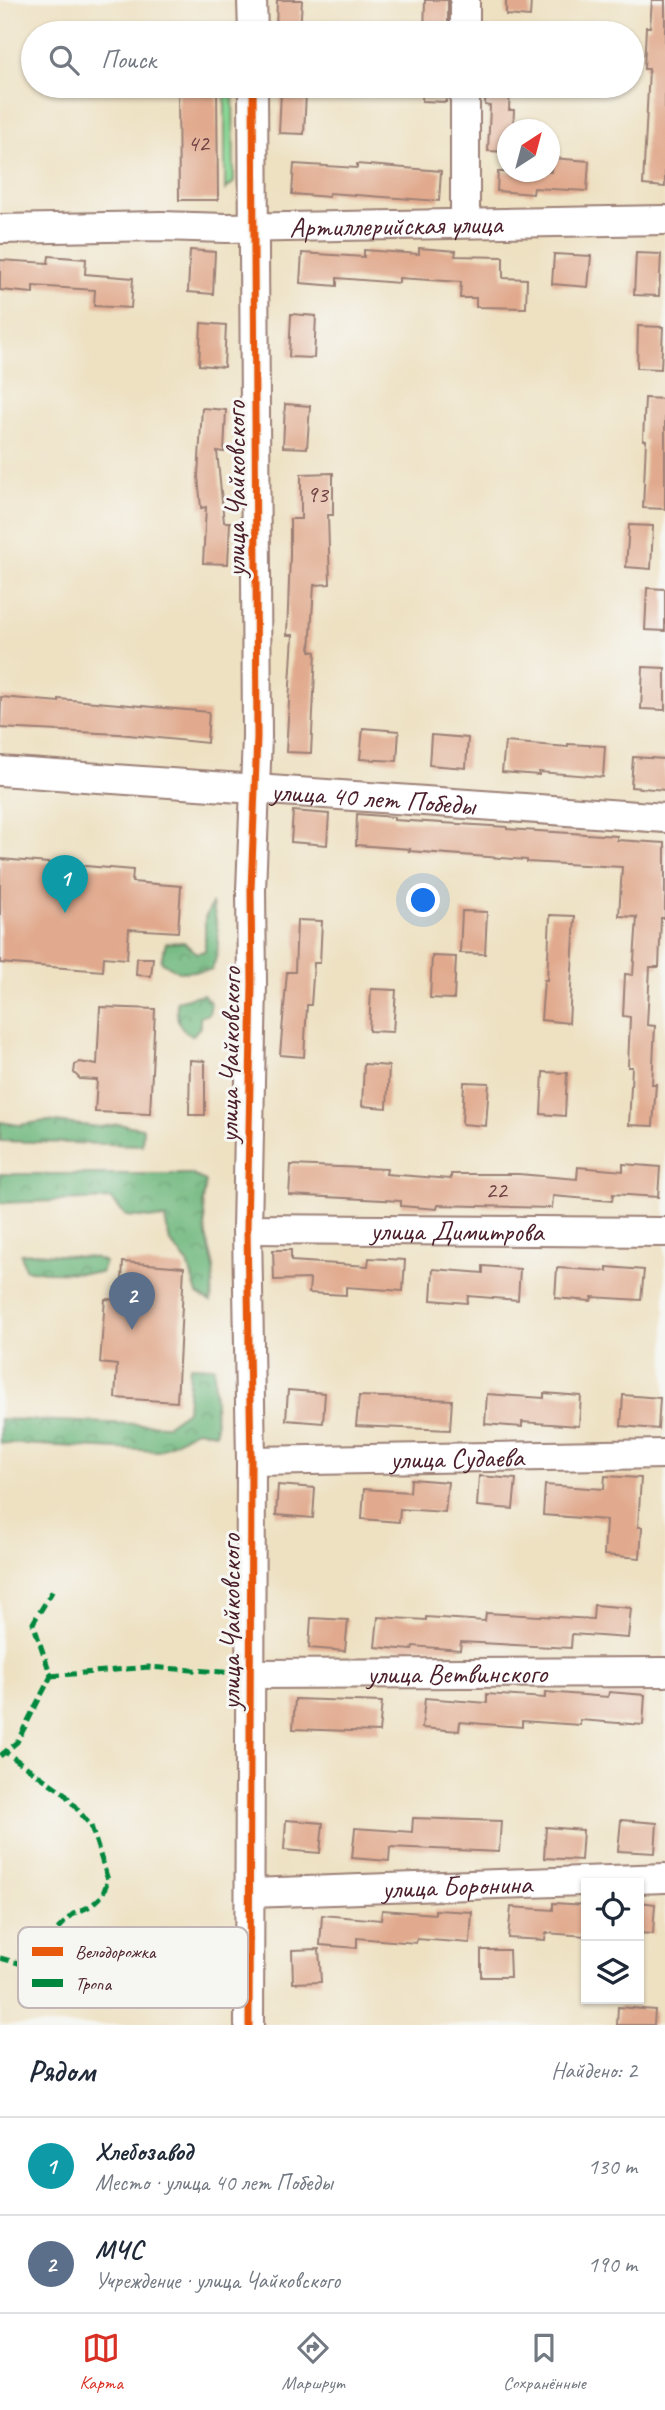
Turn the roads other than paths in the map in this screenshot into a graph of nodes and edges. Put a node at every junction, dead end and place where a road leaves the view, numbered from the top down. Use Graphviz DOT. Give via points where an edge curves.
graph roads {
  1 [pos="252,0"];
  2 [pos="465,0"];
  3 [pos="253,21"];
  4 [pos="465,21"];
  5 [pos="253,98"];
  6 [pos="465,98"];
  7 [pos="665,220"];
  8 [pos="465,223"];
  9 [pos="255,227"];
  10 [pos="0,229"];
  11 [pos="0,771"];
  12 [pos="256,788"];
  13 [pos="665,818"];
  14 [pos="247,1229"];
  15 [pos="665,1231"];
  16 [pos="665,1454"];
  17 [pos="251,1461"];
  18 [pos="665,1672"];
  19 [pos="251,1674"];
  20 [pos="665,1878"];
  21 [pos="251,1894"];
  22 [pos="249,2025"];
  1 -- 3 [label="street"];
  2 -- 4 [label="street"];
  5 -- 9 [label="street, улица Чайковского"];
  6 -- 8 [label="street"];
  7 -- 8 [label="street, Артиллерийская улица"];
  8 -- 9 [label="street, Артиллерийская улица"];
  9 -- 10 [label="street, Артиллерийская улица"];
  9 -- 12 [label="street, улица Чайковского"];
  11 -- 12 [label="street, улица 40 лет Победы"];
  12 -- 13 [label="street, улица 40 лет Победы"];
  12 -- 14 [label="street, улица Чайковского"];
  14 -- 15 [label="street, улица Димитрова"];
  14 -- 17 [label="street, улица Чайковского"];
  16 -- 17 [label="street, улица Судаева"];
  17 -- 19 [label="street, улица Чайковского"];
  18 -- 19 [label="street, улица Ветвинского"];
  19 -- 21 [label="street, улица Чайковского"];
  20 -- 21 [label="street, улица Боронина"];
  21 -- 22 [label="street, улица Чайковского"];
}
